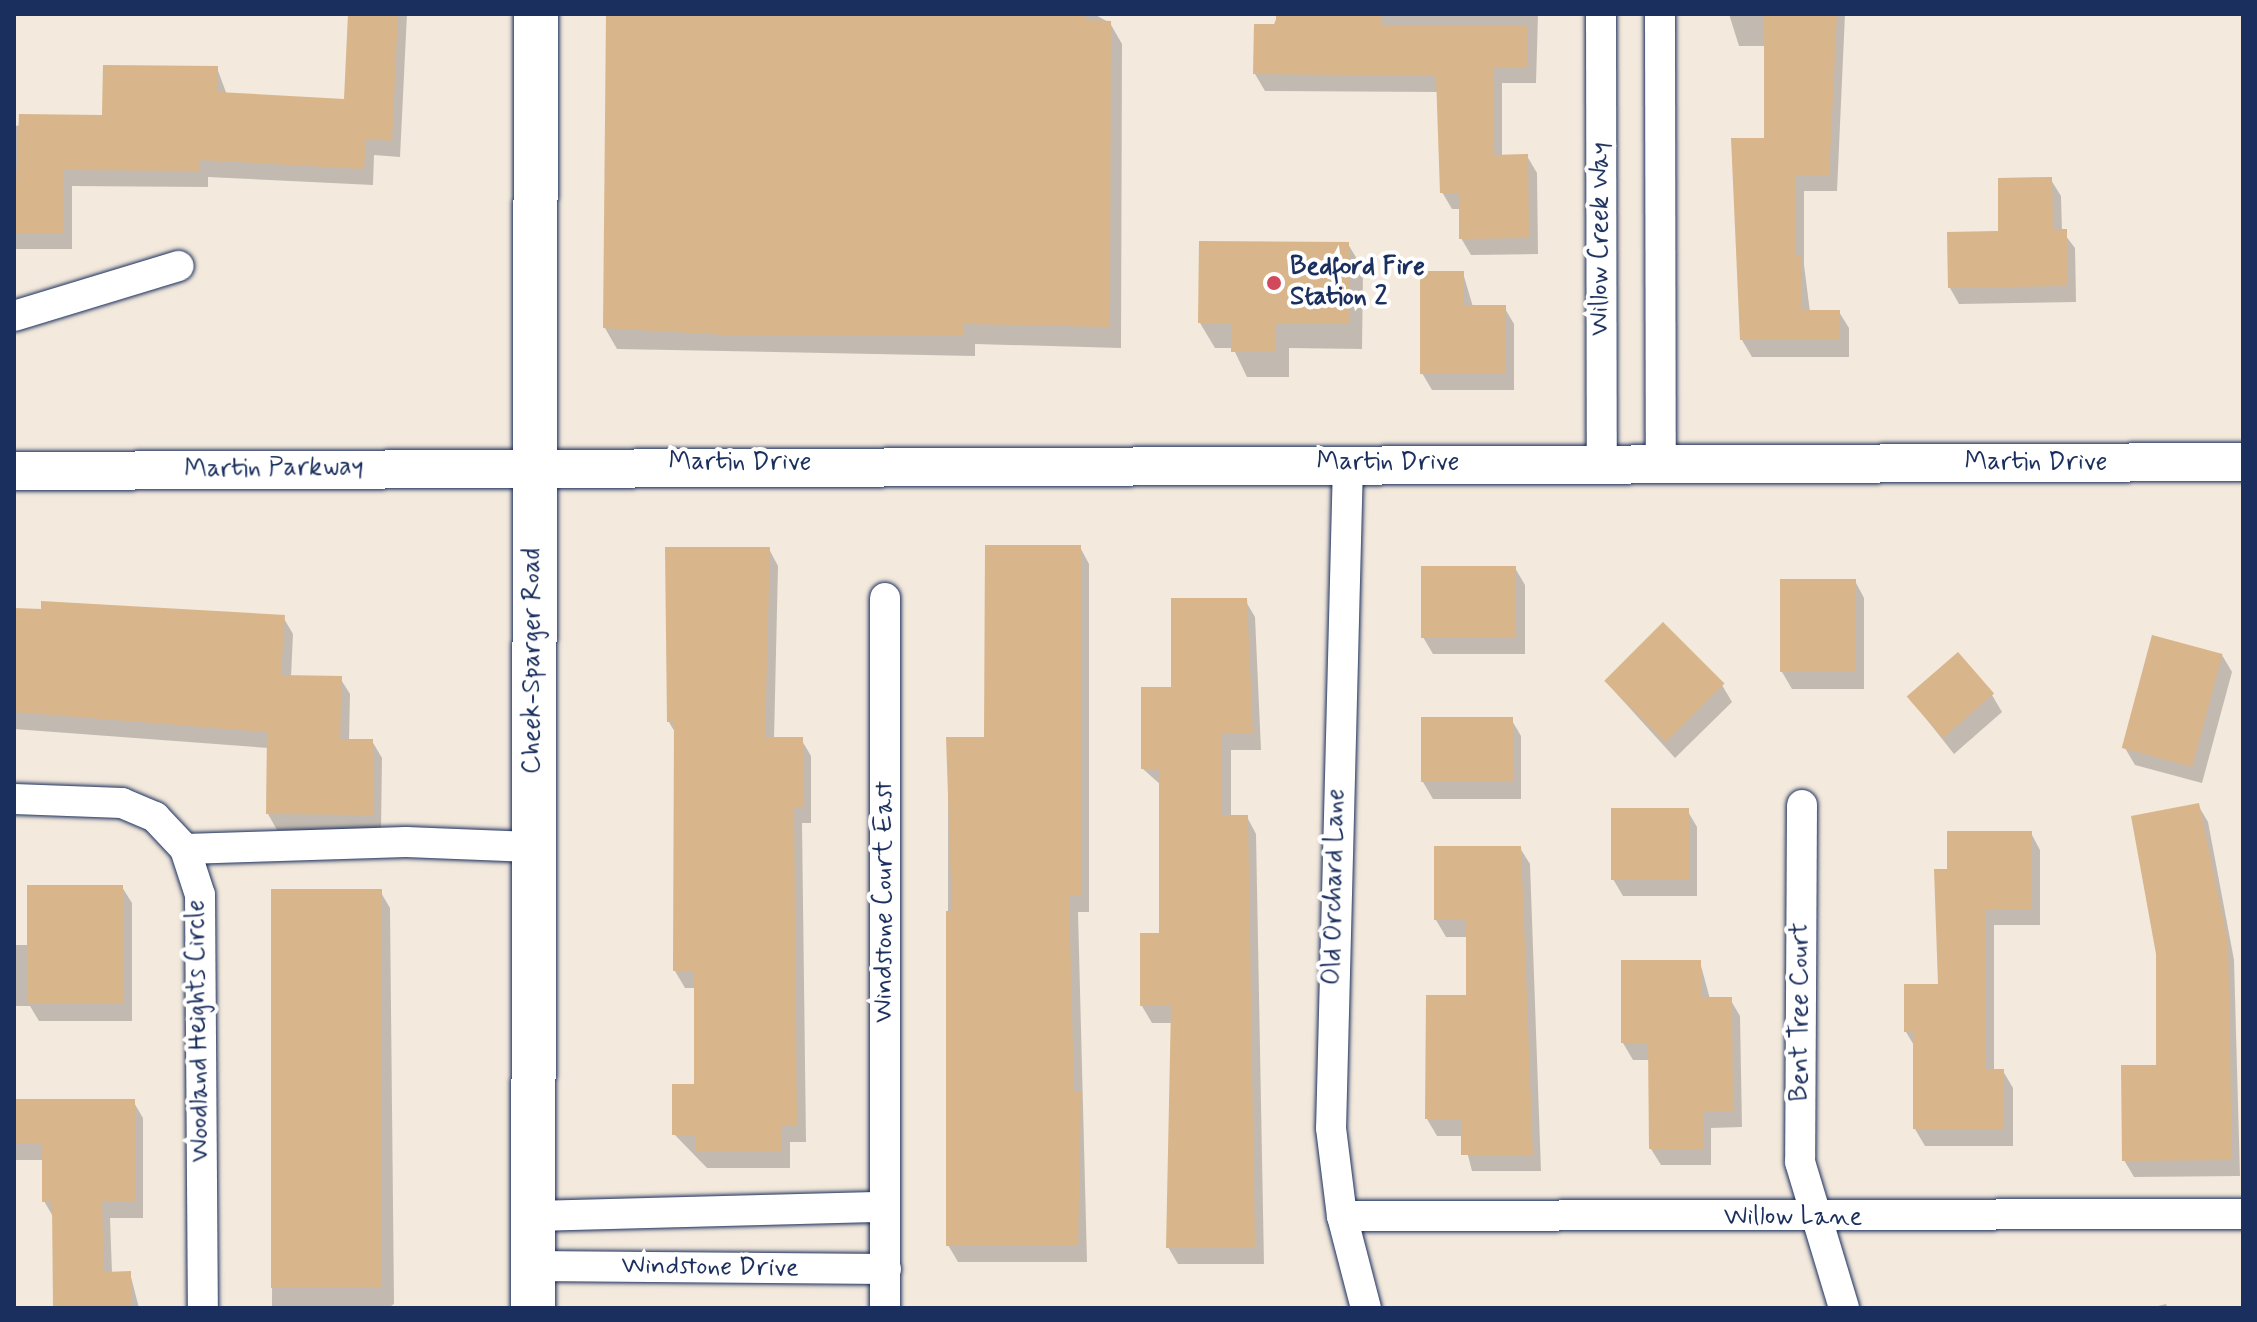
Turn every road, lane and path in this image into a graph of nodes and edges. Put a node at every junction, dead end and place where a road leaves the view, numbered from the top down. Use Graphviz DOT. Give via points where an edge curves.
graph roads {
  1 [pos="536,14"];
  2 [pos="1601,14"];
  3 [pos="1660,14"];
  4 [pos="179,266"];
  5 [pos="14,316"];
  6 [pos="2243,462"];
  7 [pos="534,463"];
  8 [pos="1348,463"];
  9 [pos="1602,464"];
  10 [pos="1661,464"];
  11 [pos="14,471"];
  12 [pos="885,598"];
  13 [pos="14,799"];
  14 [pos="1802,805"];
  15 [pos="532,847"];
  16 [pos="185,849"];
  17 [pos="885,1207"];
  18 [pos="2243,1214"];
  19 [pos="534,1216"];
  20 [pos="1342,1216"];
  21 [pos="1813,1218"];
  22 [pos="886,1269"];
  23 [pos="534,1287"];
  24 [pos="203,1308"];
  25 [pos="885,1308"];
  26 [pos="1366,1308"];
  27 [pos="1844,1308"];
  1 -- 7 [label="main road, Cheek-Sparger Road"];
  2 -- 9 [label="street, Willow Creek Way"];
  3 -- 10 [label="street"];
  4 -- 5 [label="street"];
  6 -- 10 [label="street, Martin Drive"];
  7 -- 8 [label="street, Martin Drive"];
  7 -- 11 [label="street, Martin Parkway"];
  7 -- 15 [label="main road, Cheek-Sparger Road"];
  8 -- 9 [label="street, Martin Drive"];
  8 -- 20 [label="street, Old Orchard Lane" via="1331,1128"];
  9 -- 10 [label="street, Martin Drive"];
  12 -- 17 [label="street, Windstone Court East"];
  13 -- 16 [label="street, Woodland Heights Circle" via="122,803 155,817"];
  14 -- 21 [label="street, Bent Tree Court" via="1800,1162"];
  15 -- 16 [label="street" via="406,842"];
  15 -- 19 [label="main road, Cheek-Sparger Road"];
  16 -- 24 [label="street, Woodland Heights Circle" via="200,895"];
  17 -- 19 [label="street, Windstone Drive"];
  17 -- 22 [label="street, Windstone Court East"];
  18 -- 21 [label="street, Willow Lane"];
  19 -- 23 [label="main road, Cheek-Sparger Road"];
  20 -- 21 [label="street, Willow Lane"];
  20 -- 26 [label="street, Old Orchard Lane"];
  21 -- 27 [label="street, Bent Tree Court"];
  22 -- 23 [label="street, Windstone Drive"];
  22 -- 25 [label="street, Windstone Court East"];
}
